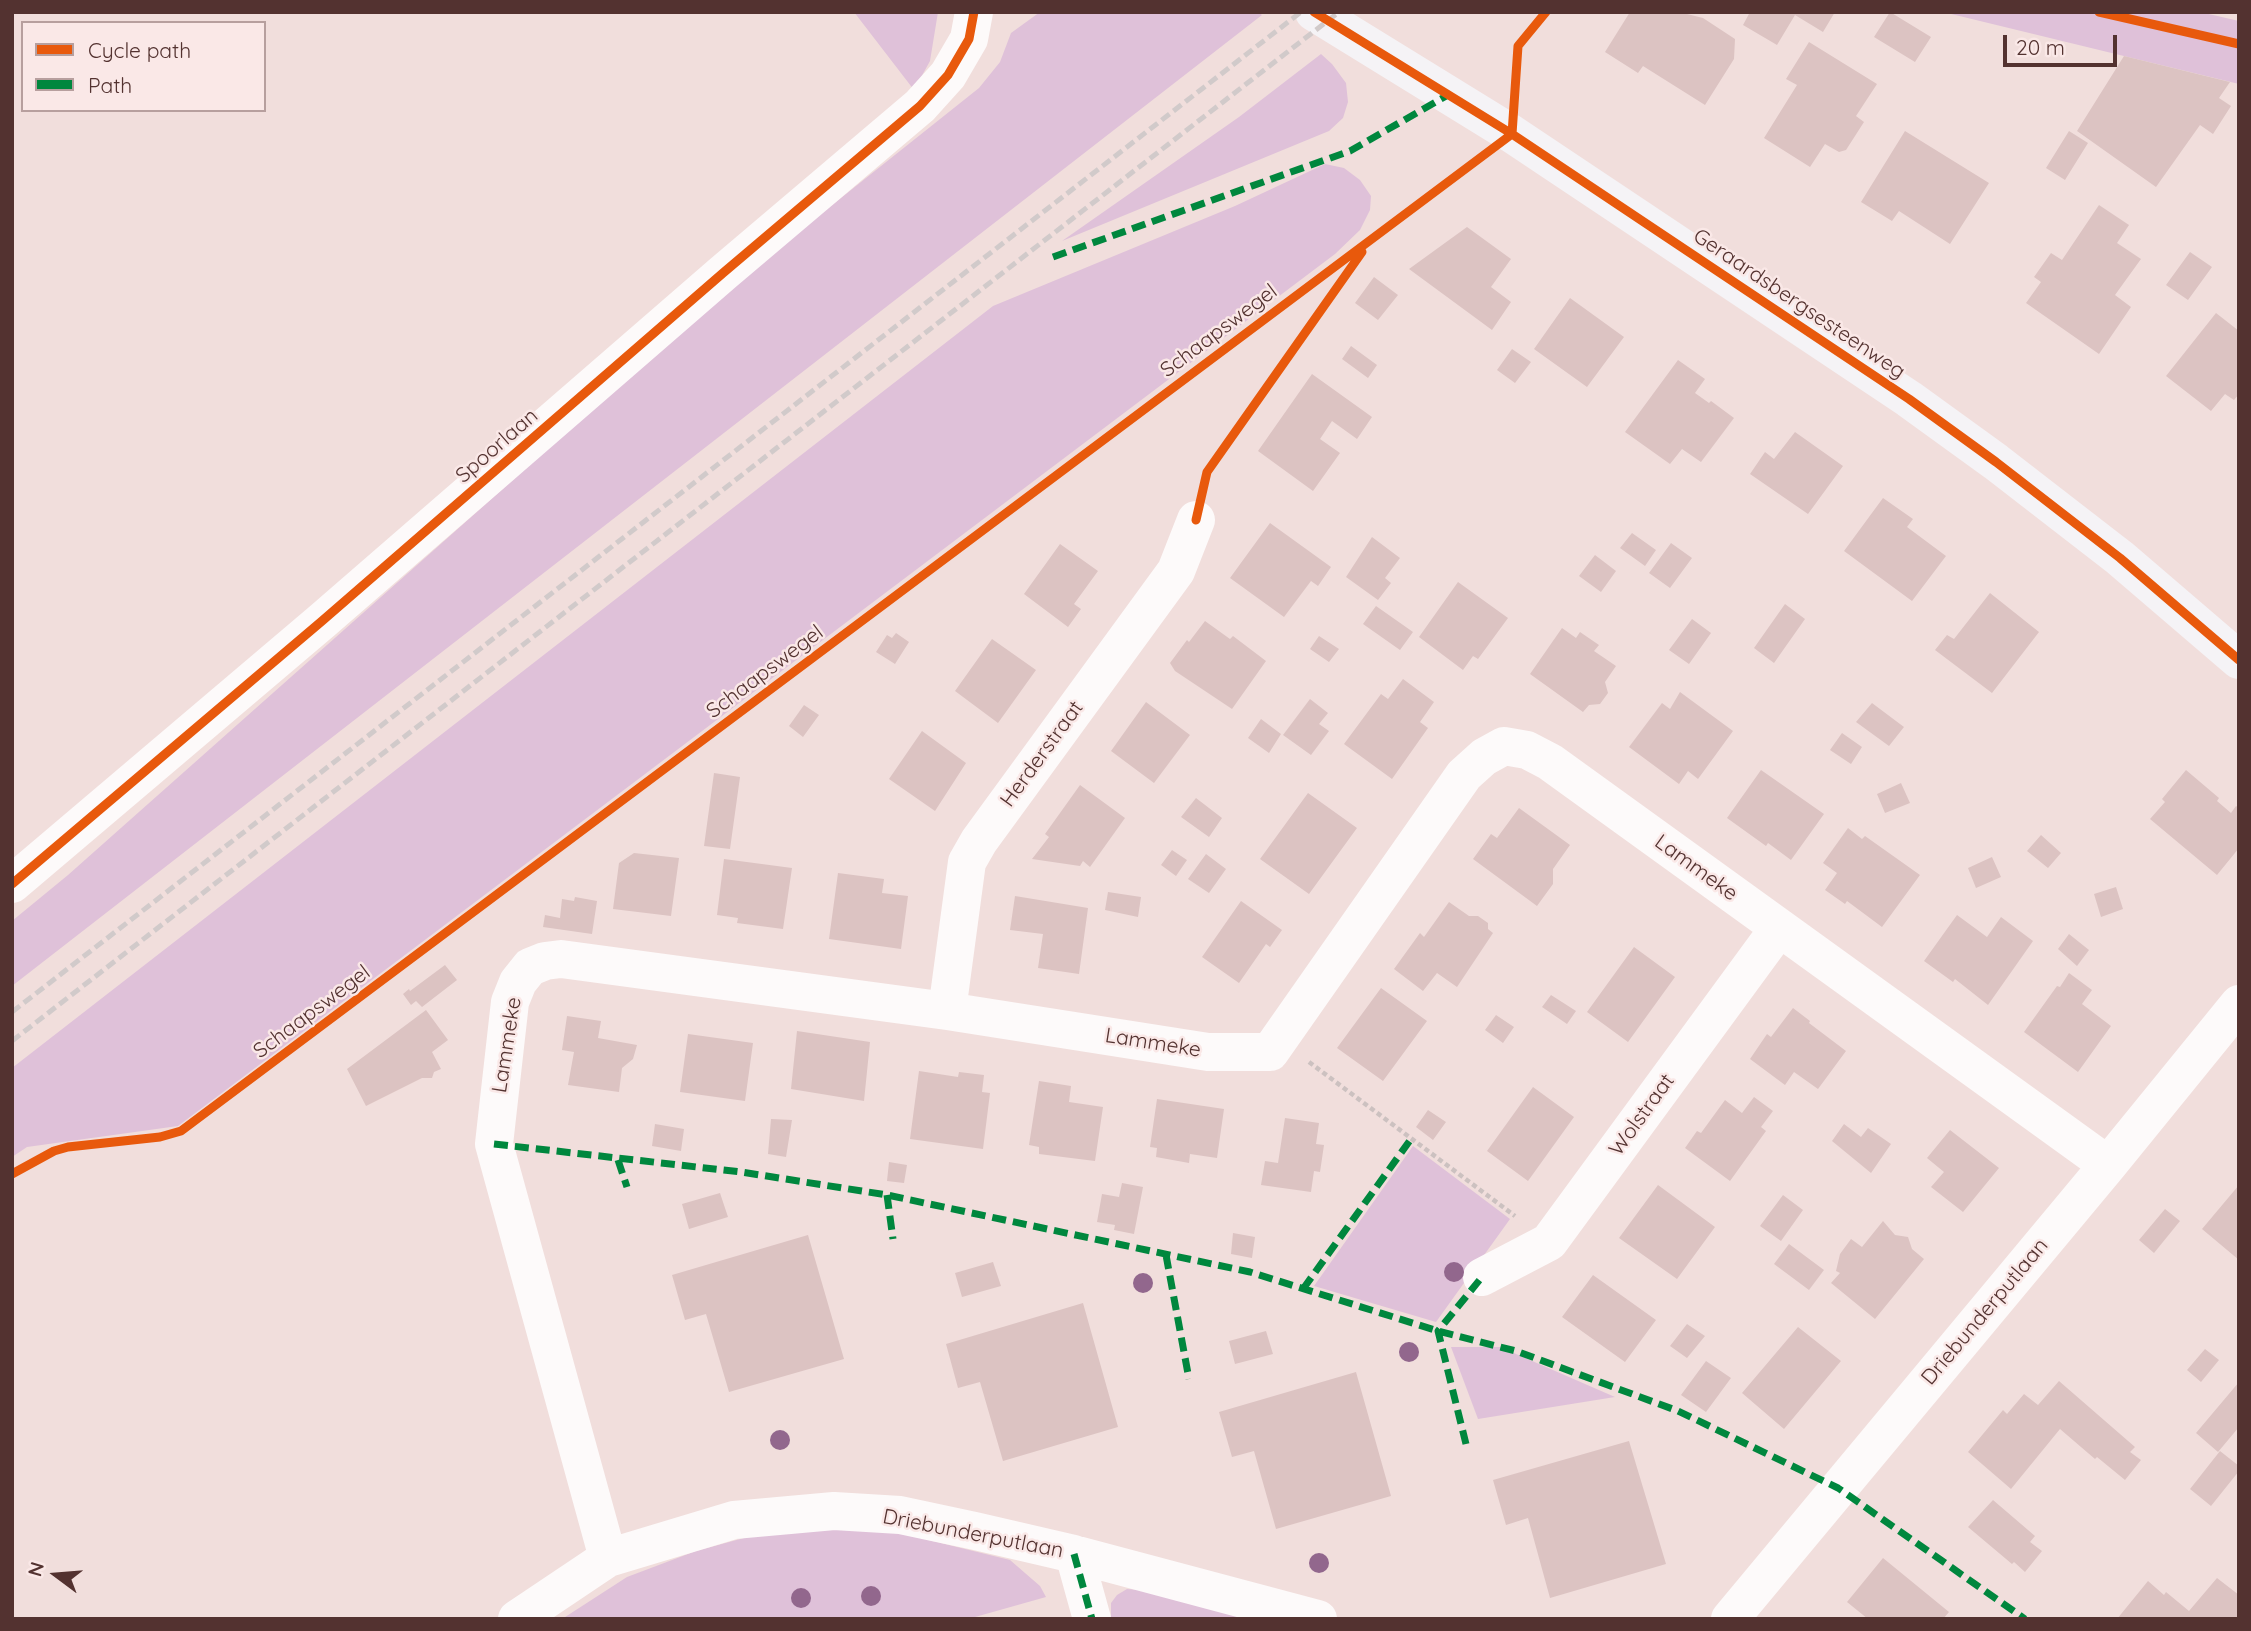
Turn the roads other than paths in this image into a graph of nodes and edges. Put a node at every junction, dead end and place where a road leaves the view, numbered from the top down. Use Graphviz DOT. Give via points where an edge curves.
graph roads {
  1 [pos="974,12"];
  2 [pos="1314,12"];
  3 [pos="1196,520"];
  4 [pos="2239,660"];
  5 [pos="12,884"];
  6 [pos="1779,928"];
  7 [pos="2239,1004"];
  8 [pos="947,1011"];
  9 [pos="2108,1165"];
  10 [pos="1482,1277"];
  11 [pos="1074,1554"];
  12 [pos="608,1558"];
  13 [pos="517,1619"];
  14 [pos="1092,1619"];
  15 [pos="1318,1619"];
  16 [pos="1730,1619"];
  1 -- 5 [label="street, Spoorlaan" via="964,48 948,75 920,106"];
  2 -- 4 [label="main road, Geraardsbergsesteenweg" via="1512,134 1909,399 2120,558"];
  3 -- 8 [label="street, Herderstraat" via="1176,571 967,862"];
  6 -- 8 [label="street, Lammeke" via="1550,762 1527,750 1504,746 1464,775 1270,1052 1209,1052"];
  6 -- 9 [label="street, Lammeke"];
  6 -- 10 [label="street, Wolstraat" via="1549,1242"];
  7 -- 9 [label="street, Driebunderputlaan"];
  8 -- 12 [label="street, Lammeke" via="561,959 530,967 518,982 510,1002 494,1144"];
  9 -- 16 [label="street, Driebunderputlaan"];
  11 -- 12 [label="street, Driebunderputlaan" via="900,1515 834,1511 734,1520"];
  11 -- 14 [label="street"];
  11 -- 15 [label="street, Driebunderputlaan"];
  12 -- 13 [label="street, Driebunderputlaan"];
}
